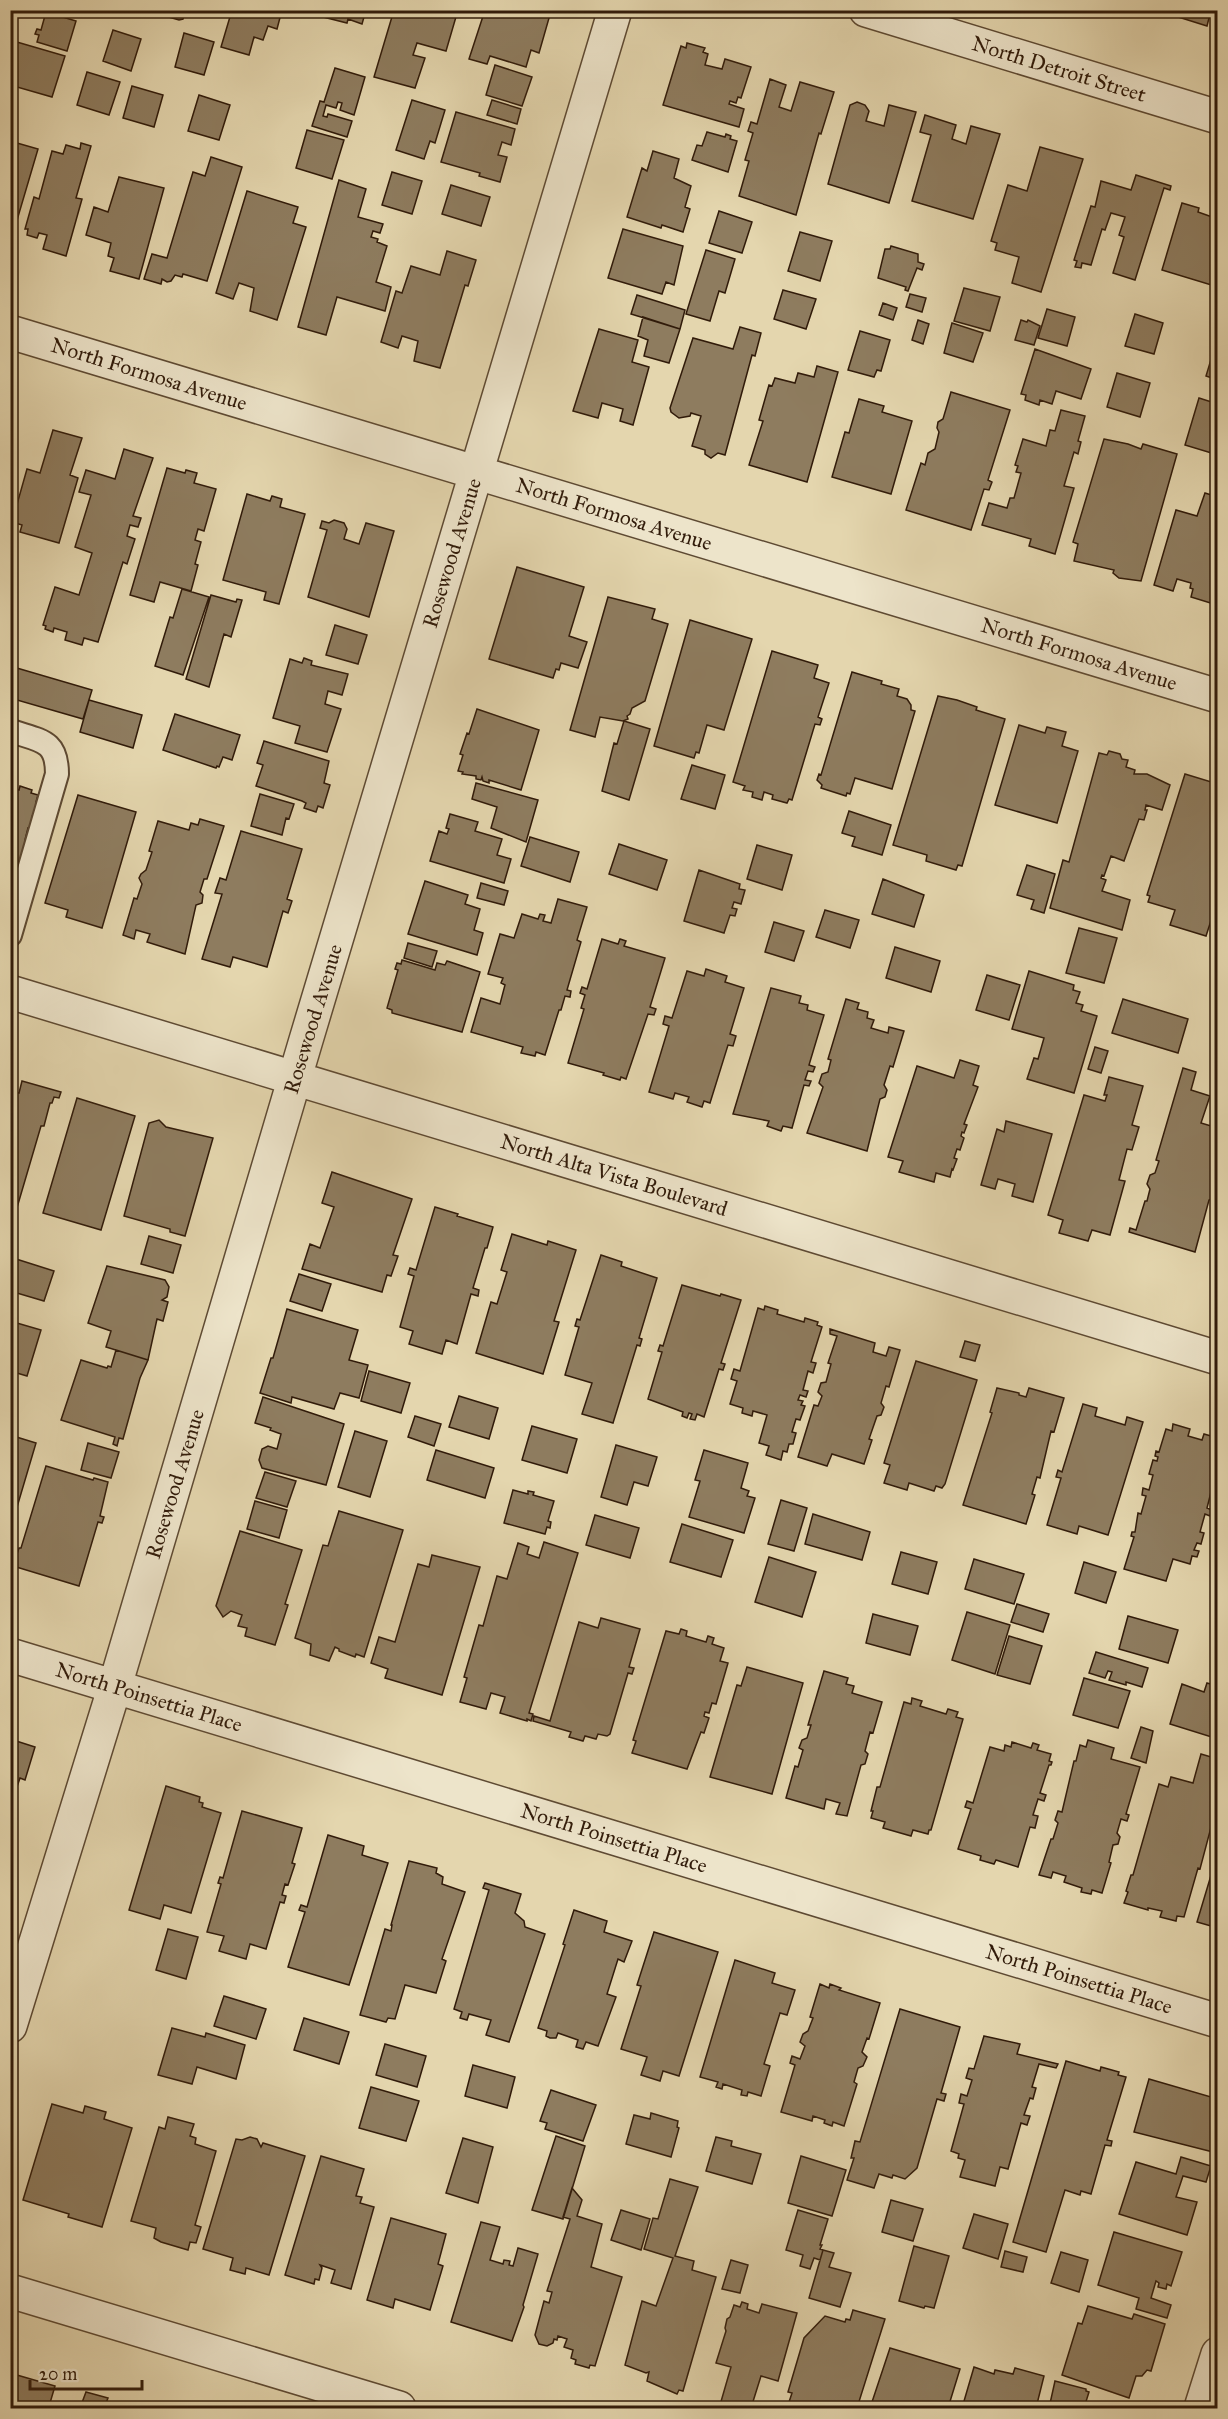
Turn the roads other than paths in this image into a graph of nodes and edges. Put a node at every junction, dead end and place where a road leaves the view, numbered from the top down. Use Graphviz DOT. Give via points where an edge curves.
graph roads {
  1 [pos="615,10"];
  2 [pos="866,10"];
  3 [pos="1218,117"];
  4 [pos="10,332"];
  5 [pos="476,473"];
  6 [pos="1218,696"];
  7 [pos="14,732"];
  8 [pos="10,935"];
  9 [pos="10,992"];
  10 [pos="295,1078"];
  11 [pos="1218,1358"];
  12 [pos="10,1655"];
  13 [pos="115,1686"];
  14 [pos="1218,2021"];
  15 [pos="10,2026"];
  16 [pos="10,2291"];
  17 [pos="1218,2354"];
  18 [pos="399,2409"];
  19 [pos="1201,2409"];
  1 -- 5 [label="street, Rosewood Avenue"];
  2 -- 3 [label="street, North Detroit Street"];
  4 -- 5 [label="street, North Formosa Avenue"];
  5 -- 6 [label="street, North Formosa Avenue"];
  5 -- 10 [label="street, Rosewood Avenue"];
  7 -- 8 [label="lane" via="52,748 57,774"];
  9 -- 10 [label="street, North Alta Vista Boulevard"];
  10 -- 11 [label="street, North Alta Vista Boulevard"];
  10 -- 13 [label="street, Rosewood Avenue"];
  12 -- 13 [label="street, North Poinsettia Place"];
  13 -- 14 [label="street, North Poinsettia Place"];
  13 -- 15 [label="street, Rosewood Avenue"];
  16 -- 18 [label="street"];
  17 -- 19 [label="street"];
}
